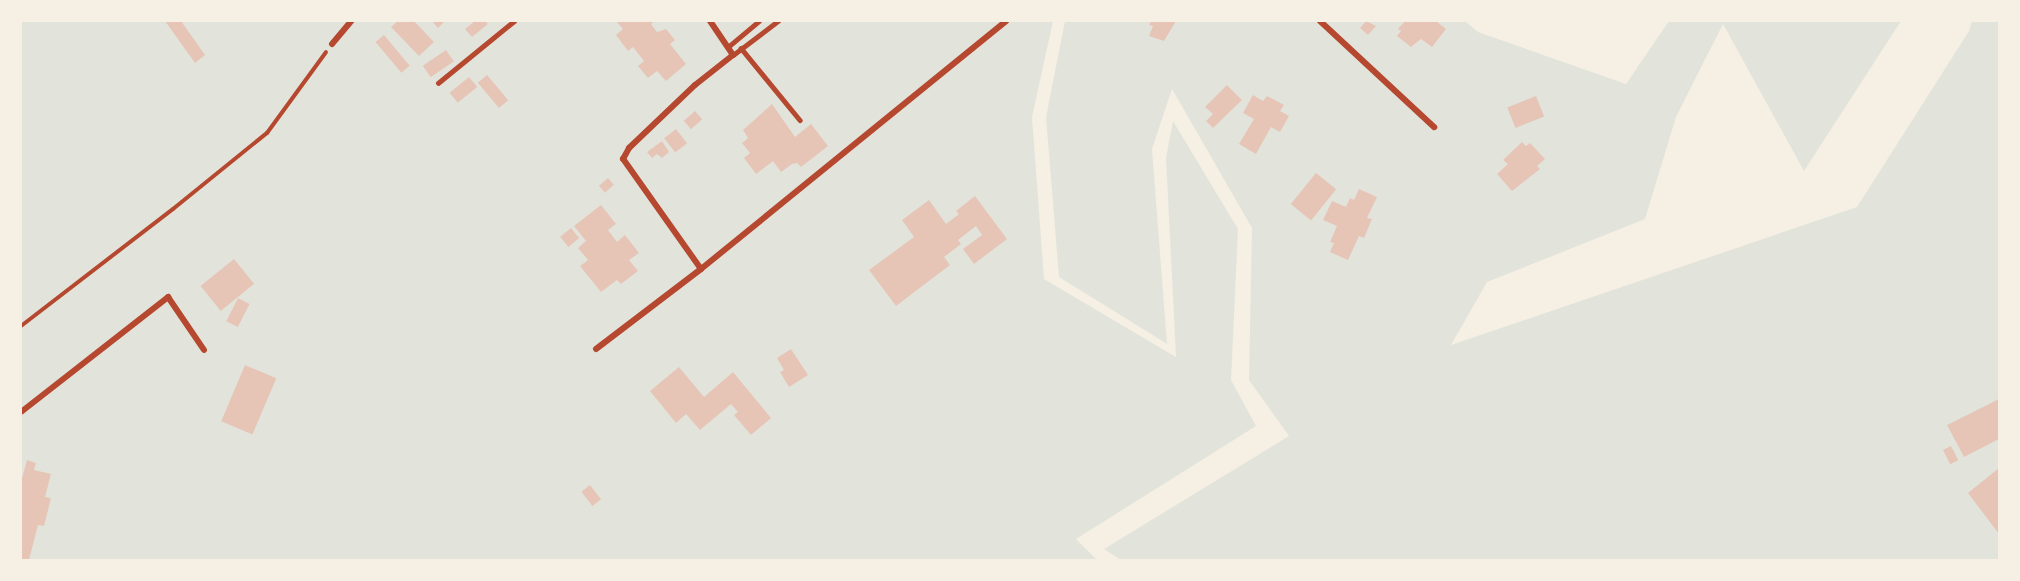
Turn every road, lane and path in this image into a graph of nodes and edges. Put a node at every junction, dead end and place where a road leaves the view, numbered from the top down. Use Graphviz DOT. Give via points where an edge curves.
graph roads {
  1 [pos="351,21"];
  2 [pos="514,21"];
  3 [pos="710,21"];
  4 [pos="759,21"];
  5 [pos="778,21"];
  6 [pos="1006,21"];
  7 [pos="1320,21"];
  8 [pos="332,44"];
  9 [pos="728,47"];
  10 [pos="741,48"];
  11 [pos="733,55"];
  12 [pos="438,83"];
  13 [pos="800,120"];
  14 [pos="1434,127"];
  15 [pos="701,269"];
  16 [pos="21,326"];
  17 [pos="596,349"];
  18 [pos="204,350"];
  19 [pos="21,411"];
  1 -- 8 [label="street"];
  2 -- 12 [label="lane"];
  3 -- 9 [label="street"];
  4 -- 9 [label="lane"];
  5 -- 10 [label="lane"];
  6 -- 15 [label="street"];
  7 -- 14 [label="street"];
  8 -- 16 [label="path" via="267,133"];
  9 -- 11 [label="street"];
  10 -- 11 [label="lane"];
  10 -- 13 [label="lane"];
  11 -- 15 [label="street" via="695,85 629,148 623,159"];
  15 -- 17 [label="street"];
  18 -- 19 [label="street" via="168,297"];
}
